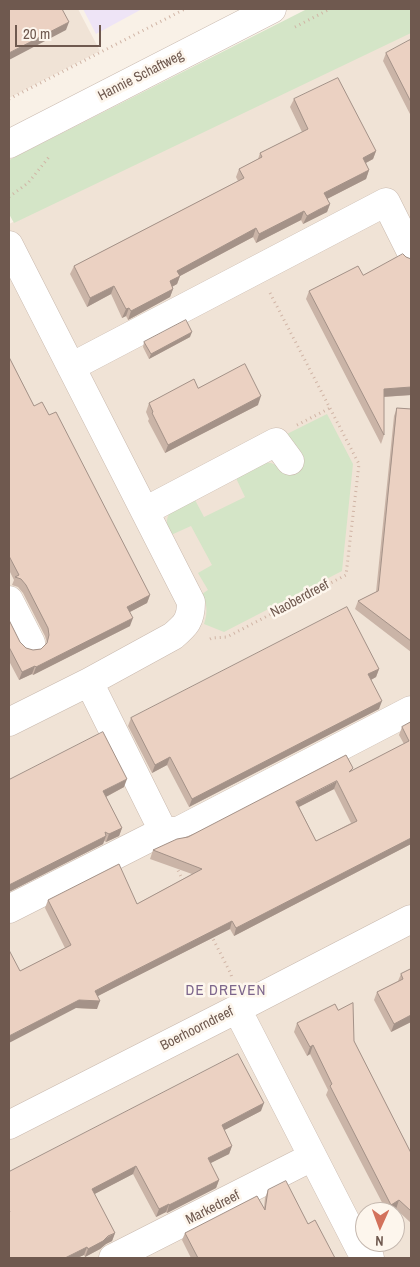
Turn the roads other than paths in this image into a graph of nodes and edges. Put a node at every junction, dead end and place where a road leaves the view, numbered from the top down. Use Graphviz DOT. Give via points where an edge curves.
graph roads {
  1 [pos="272,9"];
  2 [pos="9,144"];
  3 [pos="9,245"];
  4 [pos="411,252"];
  5 [pos="71,368"];
  6 [pos="283,452"];
  7 [pos="145,511"];
  8 [pos="9,600"];
  9 [pos="31,643"];
  10 [pos="89,682"];
  11 [pos="411,710"];
  12 [pos="9,722"];
  13 [pos="163,831"];
  14 [pos="9,909"];
  15 [pos="411,919"];
  16 [pos="237,1009"];
  17 [pos="9,1125"];
  18 [pos="312,1157"];
  19 [pos="113,1258"];
  20 [pos="370,1258"];
  1 -- 2 [label="street, Hannie Schaftweg"];
  3 -- 5 [label="street"];
  4 -- 5 [label="street" via="386,202"];
  5 -- 7 [label="street"];
  6 -- 7 [label="street"];
  7 -- 10 [label="street" via="192,602 191,614 185,627 174,636"];
  8 -- 9 [label="street"];
  10 -- 12 [label="street"];
  10 -- 13 [label="street"];
  11 -- 13 [label="street" via="178,831"];
  13 -- 14 [label="street"];
  15 -- 16 [label="street, Boerhoorndreef"];
  16 -- 17 [label="street, Boerhoorndreef"];
  16 -- 18 [label="street"];
  18 -- 19 [label="street, Markedreef"];
  18 -- 20 [label="street" via="360,1250"];
}
